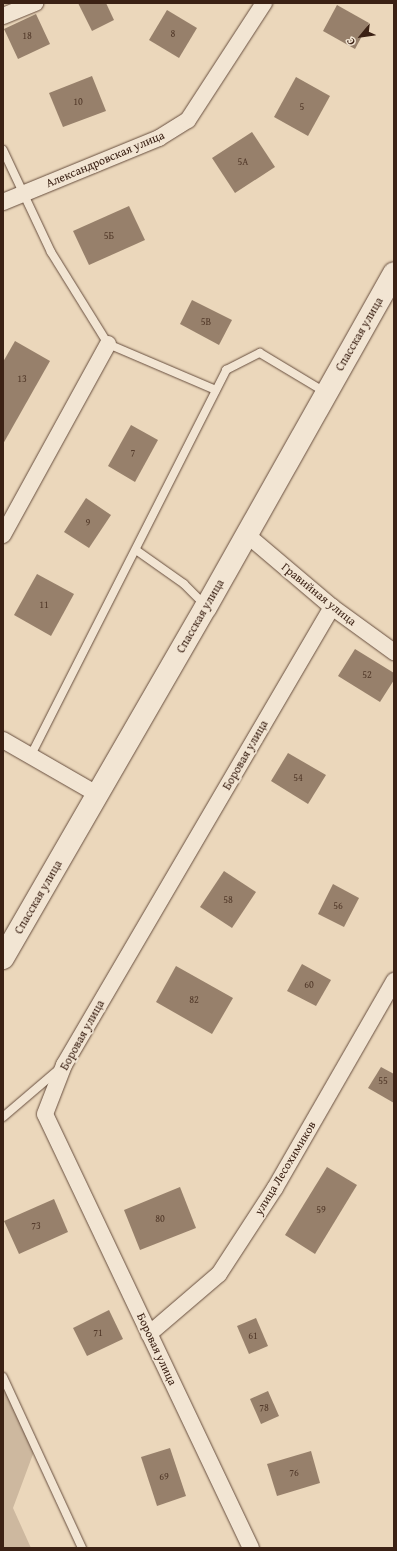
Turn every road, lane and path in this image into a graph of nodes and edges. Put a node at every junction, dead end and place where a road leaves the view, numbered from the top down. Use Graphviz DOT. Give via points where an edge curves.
graph roads {
  1 [pos="35,3"];
  2 [pos="264,3"];
  3 [pos="3,16"];
  4 [pos="3,150"];
  5 [pos="24,193"];
  6 [pos="3,202"];
  7 [pos="394,273"];
  8 [pos="108,344"];
  9 [pos="216,390"];
  10 [pos="325,392"];
  11 [pos="246,534"];
  12 [pos="3,536"];
  13 [pos="136,550"];
  14 [pos="206,607"];
  15 [pos="332,607"];
  16 [pos="394,652"];
  17 [pos="3,740"];
  18 [pos="31,755"];
  19 [pos="97,794"];
  20 [pos="3,958"];
  21 [pos="394,981"];
  22 [pos="64,1065"];
  23 [pos="3,1117"];
  24 [pos="149,1334"];
  25 [pos="3,1377"];
  26 [pos="82,1548"];
  27 [pos="251,1548"];
  1 -- 3 [label="street"];
  2 -- 5 [label="street, Александровская улица" via="188,120 159,138"];
  4 -- 5 [label="lane"];
  5 -- 6 [label="street, Александровская улица"];
  5 -- 8 [label="lane" via="51,252"];
  7 -- 10 [label="street, Спасская улица"];
  8 -- 9 [label="lane"];
  8 -- 12 [label="street"];
  9 -- 10 [label="lane" via="226,370 260,354"];
  9 -- 13 [label="lane"];
  10 -- 11 [label="street, Спасская улица"];
  11 -- 14 [label="street, Спасская улица"];
  11 -- 15 [label="street, Гравийная улица"];
  13 -- 14 [label="lane" via="184,584"];
  13 -- 18 [label="lane"];
  14 -- 19 [label="street, Спасская улица"];
  15 -- 16 [label="street, Гравийная улица"];
  15 -- 22 [label="street, Боровая улица"];
  17 -- 18 [label="street"];
  18 -- 19 [label="street"];
  19 -- 20 [label="street, Спасская улица"];
  21 -- 24 [label="street, улица Лесохимиков" via="275,1188 219,1274"];
  22 -- 23 [label="lane"];
  22 -- 24 [label="street, Боровая улица" via="45,1114"];
  24 -- 27 [label="street, Боровая улица"];
  25 -- 26 [label="lane"];
}
